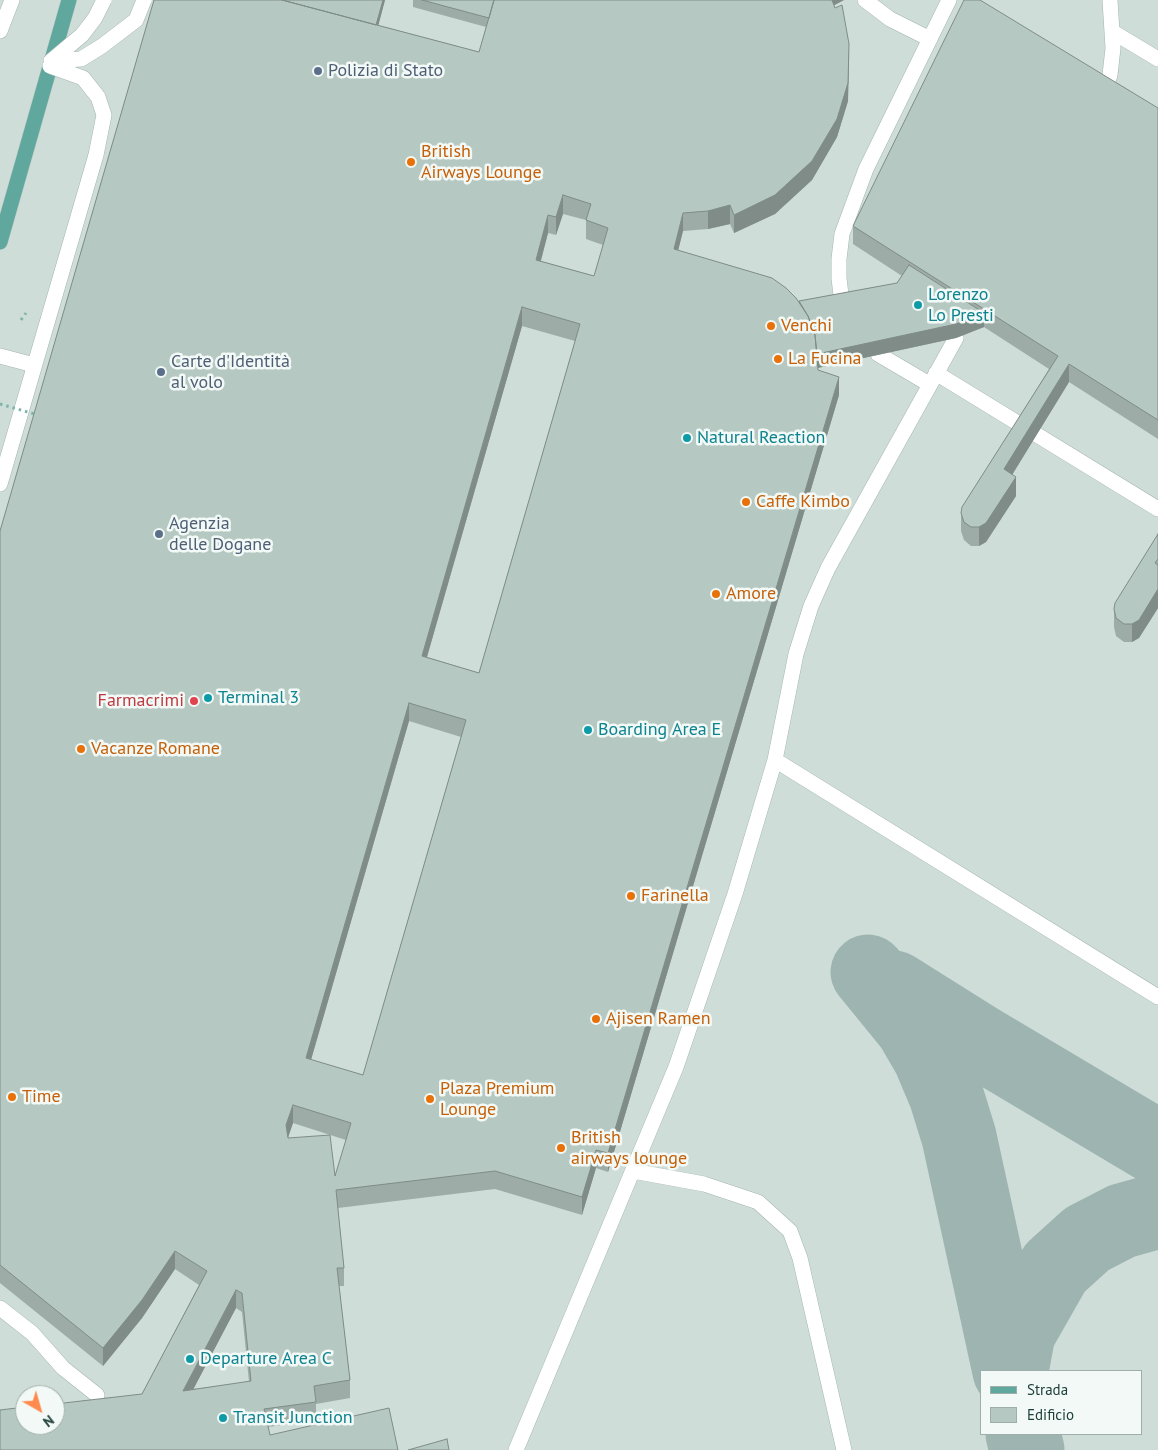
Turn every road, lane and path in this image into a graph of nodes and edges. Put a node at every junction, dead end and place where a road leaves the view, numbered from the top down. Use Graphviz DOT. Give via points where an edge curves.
graph roads {
  1 [pos="12,0"];
  2 [pos="69,0"];
  3 [pos="104,0"];
  4 [pos="144,0"];
  5 [pos="865,0"];
  6 [pos="949,0"];
  7 [pos="1110,0"];
  8 [pos="0,31"];
  9 [pos="1112,32"];
  10 [pos="930,38"];
  11 [pos="1158,59"];
  12 [pos="51,64"];
  13 [pos="1103,93"];
  14 [pos="0,242"];
  15 [pos="847,308"];
  16 [pos="956,338"];
  17 [pos="878,354"];
  18 [pos="0,356"];
  19 [pos="34,365"];
  20 [pos="933,378"];
  21 [pos="0,404"];
  22 [pos="40,416"];
  23 [pos="0,484"];
  24 [pos="1158,509"];
  25 [pos="775,760"];
  26 [pos="1158,997"];
  27 [pos="633,1171"];
  28 [pos="0,1308"];
  29 [pos="97,1394"];
  30 [pos="516,1450"];
  31 [pos="844,1450"];
  1 -- 8 [label="lane"];
  2 -- 12 [label="main road"];
  3 -- 12 [label="lane, bridge" via="82,35"];
  4 -- 12 [label="lane, bridge" via="136,20 102,46 80,59"];
  5 -- 10 [label="lane" via="890,19"];
  6 -- 10 [label="lane"];
  7 -- 9 [label="lane"];
  9 -- 11 [label="lane"];
  9 -- 13 [label="lane" via="1110,76"];
  10 -- 15 [label="lane" via="866,169 842,234 839,278"];
  12 -- 14 [label="main road"];
  12 -- 19 [label="lane, bridge" via="83,78 98,97 103,120 98,149"];
  16 -- 20 [label="lane"];
  17 -- 20 [label="lane"];
  18 -- 19 [label="lane"];
  19 -- 23 [label="lane"];
  20 -- 24 [label="lane"];
  20 -- 25 [label="lane" via="828,568 811,606 796,654"];
  21 -- 22 [label="path, bridge"];
  25 -- 26 [label="lane"];
  25 -- 27 [label="lane" via="735,894 679,1058"];
  27 -- 30 [label="lane"];
  27 -- 31 [label="lane" via="704,1184 758,1202 790,1231 800,1258"];
  28 -- 29 [label="lane" via="32,1333 63,1368"];
}
